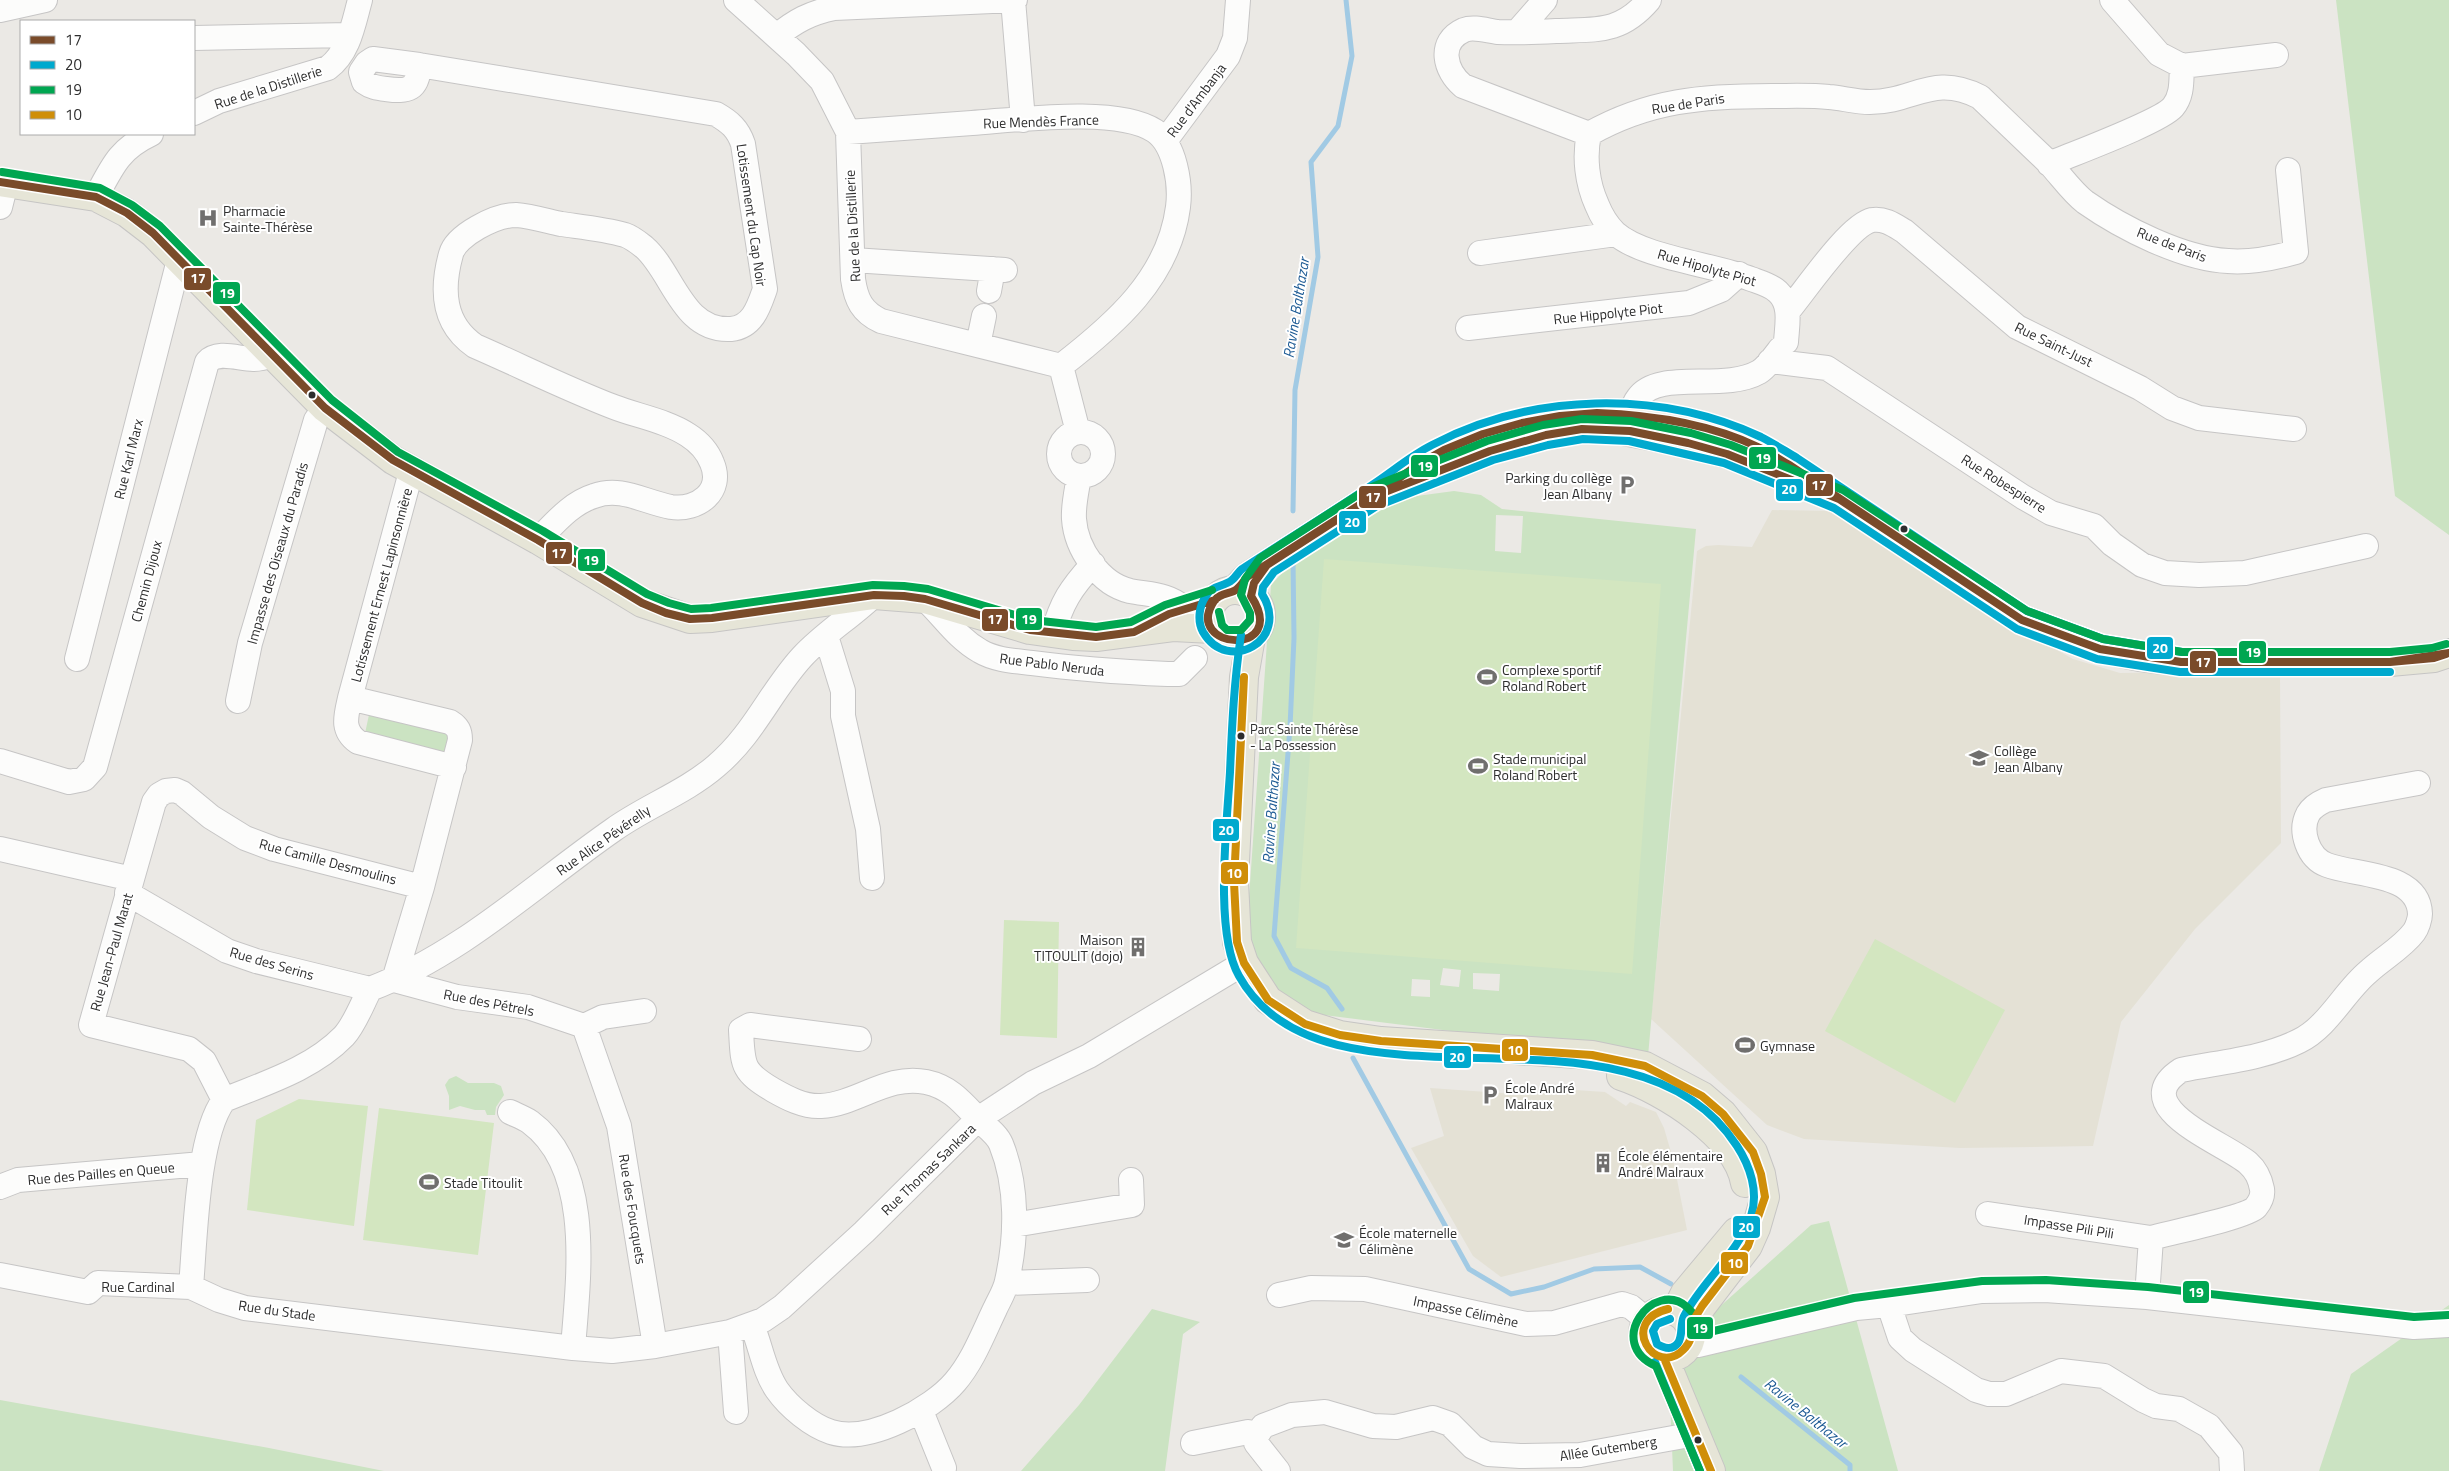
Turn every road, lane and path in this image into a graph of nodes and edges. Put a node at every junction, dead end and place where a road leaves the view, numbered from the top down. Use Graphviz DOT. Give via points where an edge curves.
graph roads {
  1 [pos="45,0"];
  2 [pos="360,0"];
  3 [pos="736,0"];
  4 [pos="1014,0"];
  5 [pos="1238,0"];
  6 [pos="1546,0"];
  7 [pos="1649,0"];
  8 [pos="2112,0"];
  9 [pos="0,10"];
  10 [pos="1517,32"];
  11 [pos="350,35"];
  12 [pos="777,36"];
  13 [pos="195,38"];
  14 [pos="2276,55"];
  15 [pos="419,65"];
  16 [pos="2182,66"];
  17 [pos="195,113"];
  18 [pos="1023,120"];
  19 [pos="848,132"];
  20 [pos="1588,134"];
  21 [pos="149,135"];
  22 [pos="1166,141"];
  23 [pos="2049,164"];
  24 [pos="2288,170"];
  25 [pos="2,191"];
  26 [pos="96,197"];
  27 [pos="1616,234"];
  28 [pos="1480,252"];
  29 [pos="179,260"];
  30 [pos="852,260"];
  31 [pos="1739,274"];
  32 [pos="996,277"];
  33 [pos="1788,311"];
  34 [pos="984,316"];
  35 [pos="1468,328"];
  36 [pos="1786,342"];
  37 [pos="978,345"];
  38 [pos="273,354"];
  39 [pos="1770,361"];
  40 [pos="1060,366"];
  41 [pos="1827,368"];
  42 [pos="325,408"];
  43 [pos="1631,422"];
  44 [pos="2294,429"];
  45 [pos="1078,432"];
  46 [pos="411,472"];
  47 [pos="1079,476"];
  48 [pos="538,540"];
  49 [pos="2366,546"];
  50 [pos="1093,564"];
  51 [pos="874,595"];
  52 [pos="1234,595"];
  53 [pos="925,599"];
  54 [pos="1184,608"];
  55 [pos="1134,632"];
  56 [pos="1053,634"];
  57 [pos="826,636"];
  58 [pos="1231,636"];
  59 [pos="2449,653"];
  60 [pos="1195,658"];
  61 [pos="77,659"];
  62 [pos="350,698"];
  63 [pos="238,701"];
  64 [pos="0,761"];
  65 [pos="454,766"];
  66 [pos="2418,783"];
  67 [pos="0,849"];
  68 [pos="872,878"];
  69 [pos="129,886"];
  70 [pos="422,887"];
  71 [pos="1238,966"];
  72 [pos="394,980"];
  73 [pos="370,989"];
  74 [pos="644,1011"];
  75 [pos="584,1026"];
  76 [pos="859,1040"];
  77 [pos="224,1100"];
  78 [pos="510,1112"];
  79 [pos="978,1120"];
  80 [pos="202,1164"];
  81 [pos="1131,1180"];
  82 [pos="0,1187"];
  83 [pos="1988,1214"];
  84 [pos="1014,1225"];
  85 [pos="2151,1238"];
  86 [pos="0,1275"];
  87 [pos="1087,1280"];
  88 [pos="1007,1283"];
  89 [pos="191,1287"];
  90 [pos="1279,1295"];
  91 [pos="2147,1297"];
  92 [pos="1889,1305"];
  93 [pos="1647,1320"];
  94 [pos="752,1325"];
  95 [pos="2449,1325"];
  96 [pos="1685,1327"];
  97 [pos="730,1332"];
  98 [pos="655,1346"];
  99 [pos="573,1348"];
  100 [pos="1664,1358"];
  101 [pos="921,1411"];
  102 [pos="736,1412"];
  103 [pos="1695,1434"];
  104 [pos="1257,1435"];
  105 [pos="1193,1444"];
  106 [pos="944,1468"];
  107 [pos="1278,1471"];
  108 [pos="1711,1471"];
  109 [pos="2232,1471"];
  1 -- 9 [label="street"];
  2 -- 11 [label="street, Rue de la Distillerie"];
  3 -- 12 [label="street, Rue de la Distillerie"];
  4 -- 12 [label="street" via="834,8 814,12"];
  4 -- 18 [label="street"];
  5 -- 22 [label="street, Rue d'Ambanja" via="1235,38 1228,56"];
  6 -- 10 [label="street"];
  7 -- 10 [label="street" via="1626,21 1612,27"];
  8 -- 16 [label="street" via="2159,54"];
  10 -- 20 [label="street" via="1465,30 1446,49 1446,64 1453,78 1472,90"];
  11 -- 13 [label="street"];
  11 -- 17 [label="street, Rue de la Distillerie" via="338,60 328,68 219,101"];
  12 -- 19 [label="street, Rue de la Distillerie" via="822,81"];
  14 -- 16 [label="street"];
  15 -- 15 [label="street, Lotissement du Cap Noir" via="418,78 412,87 402,91 371,87 364,82 362,72 366,63 373,59"];
  15 -- 48 [label="street, Lotissement du Cap Noir" via="716,114 739,131 743,144 765,289 758,310 746,324 734,329 722,330 690,312 659,264 644,247 626,236 515,215 471,230 452,249 446,270 445,299 462,337 475,346 612,407 683,431 708,453 716,471 714,488 704,500 672,507 623,493 600,494 582,501 560,517"];
  16 -- 23 [label="street" via="2180,94 2172,108"];
  18 -- 19 [label="street, Rue Mendès France"];
  18 -- 22 [label="street, Rue Mendès France" via="1098,117 1132,121 1154,130"];
  19 -- 30 [label="street, Rue de la Distillerie"];
  20 -- 23 [label="street, Rue de Paris" via="1626,115 1674,102 1714,96 1829,96 1871,102 1950,86 1980,97"];
  20 -- 27 [label="street, Rue Hipolyte Piot" via="1586,163 1593,198"];
  21 -- 26 [label="street" via="128,146 116,160"];
  22 -- 40 [label="street" via="1179,195 1174,232 1154,274 1123,313"];
  23 -- 24 [label="street, Rue de Paris" via="2084,201 2114,220 2167,245 2207,259 2229,262 2273,258 2296,252"];
  25 -- 26 [label="main road"];
  26 -- 29 [label="main road" via="127,213 153,232"];
  27 -- 28 [label="street"];
  27 -- 31 [label="street, Rue Hipolyte Piot" via="1640,248"];
  29 -- 38 [label="main road"];
  29 -- 61 [label="street, Rue Karl Marx"];
  30 -- 32 [label="street"];
  30 -- 37 [label="street, Rue de la Distillerie" via="856,294 861,307 871,316"];
  31 -- 33 [label="street, Rue Hipolyte Piot" via="1778,291"];
  31 -- 35 [label="street, Rue Hippolyte Piot" via="1721,290 1689,303"];
  33 -- 36 [label="street"];
  33 -- 44 [label="street, Rue Saint-Just" via="1849,234 1872,220 1888,222 1904,231 2017,327 2140,388 2172,408 2199,418"];
  34 -- 37 [label="street"];
  36 -- 39 [label="street"];
  36 -- 41 [label="street, Rue Robespierre"];
  37 -- 40 [label="street, Rue de la Distillerie"];
  38 -- 42 [label="main road"];
  38 -- 64 [label="street, Chemin Dijoux" via="255,359 218,355 207,362 95,767 84,779 69,782"];
  39 -- 41 [label="street, Rue Robespierre"];
  39 -- 43 [label="street" via="1760,371 1729,382 1658,384 1638,398"];
  40 -- 45 [label="street"];
  41 -- 49 [label="street, Rue Robespierre" via="2023,497 2051,513 2094,526 2142,566 2165,573 2245,573"];
  42 -- 46 [label="main road"];
  42 -- 63 [label="street, Impasse des Oiseaux du Paradis" via="316,420 250,643"];
  43 -- 52 [label="main road" via="1546,435 1482,454 1372,497 1267,565 1254,583"];
  43 -- 59 [label="main road" via="1727,454 1839,499 2022,620 2100,649 2140,658 2181,662 2390,662 2434,658"];
  45 -- 47 [label="street" via="1063,442 1060,459 1064,468"];
  45 -- 47 [label="street" via="1089,433 1098,439 1103,459 1094,472"];
  46 -- 48 [label="main road"];
  46 -- 62 [label="street, Lotissement Ernest Lapinsonnière"];
  47 -- 50 [label="street" via="1074,518 1078,536"];
  48 -- 51 [label="main road" via="642,603 690,619"];
  50 -- 54 [label="street" via="1115,586 1165,596"];
  50 -- 56 [label="street" via="1061,606"];
  51 -- 53 [label="main road"];
  51 -- 57 [label="street, Rue Alice Pévérelly"];
  52 -- 54 [label="main road"];
  52 -- 58 [label="main road" via="1209,615"];
  52 -- 58 [label="main road" via="1260,608 1261,616 1260,624"];
  53 -- 56 [label="main road"];
  53 -- 60 [label="street, Rue Pablo Neruda" via="965,641 982,652 1003,659 1082,670 1178,674"];
  54 -- 55 [label="main road"];
  55 -- 56 [label="main road" via="1096,637"];
  55 -- 58 [label="main road" via="1173,627"];
  57 -- 68 [label="street" via="843,691 843,716 868,829"];
  57 -- 72 [label="street, Rue Alice Pévérelly" via="802,657 758,721 715,768 620,825 469,936"];
  58 -- 71 [label="main road" via="1244,676 1234,882 1227,909 1225,943"];
  62 -- 65 [label="street, Lotissement Ernest Lapinsonnière" via="346,729 358,742"];
  62 -- 65 [label="street, Lotissement Ernest Lapinsonnière" via="457,726 460,740"];
  65 -- 70 [label="street, Lotissement Ernest Lapinsonnière"];
  66 -- 85 [label="street" via="2326,800 2308,814 2304,831 2316,858 2325,865 2395,881 2411,892 2420,916 2416,931 2367,972 2320,1025 2301,1041 2274,1051 2181,1070 2169,1078 2163,1090 2165,1104 2175,1116 2248,1163 2260,1178 2263,1195 2255,1208"];
  67 -- 69 [label="street, Rue des Serins"];
  69 -- 70 [label="street, Rue Camille Desmoulins" via="154,802 159,795 175,790 245,838 274,849"];
  69 -- 73 [label="street, Rue des Serins" via="227,951"];
  69 -- 77 [label="street, Rue Jean-Paul Marat" via="91,1025 189,1049 204,1061"];
  70 -- 72 [label="street, Lotissement Ernest Lapinsonnière"];
  71 -- 79 [label="street, Rue Thomas Sankara" via="1089,1056 1033,1083"];
  71 -- 96 [label="main road" via="1268,1000 1305,1024 1340,1035 1381,1041 1592,1055 1645,1066 1702,1096 1723,1114 1753,1152 1762,1174 1765,1197 1748,1246"];
  72 -- 73 [label="street, Rue Alice Pévérelly"];
  72 -- 75 [label="street, Rue des Pétrels" via="457,997 528,1007"];
  73 -- 77 [label="street" via="345,1034 325,1052 298,1069"];
  74 -- 75 [label="street" via="602,1017"];
  75 -- 98 [label="street, Rue des Foucquets" via="620,1126"];
  76 -- 79 [label="street" via="750,1025 741,1030 746,1071 788,1098 821,1106 882,1085 926,1082 949,1090"];
  77 -- 80 [label="street" via="216,1110"];
  78 -- 99 [label="street" via="530,1122 546,1139 564,1167 573,1194 580,1254"];
  79 -- 84 [label="street" via="1000,1142 1012,1182"];
  79 -- 94 [label="street, Rue Thomas Sankara" via="782,1307"];
  80 -- 82 [label="street, Rue des Pailles en Queue" via="18,1180"];
  80 -- 89 [label="street"];
  81 -- 84 [label="street" via="1132,1205"];
  83 -- 85 [label="street, Impasse Pili Pili"];
  84 -- 88 [label="street"];
  85 -- 91 [label="street"];
  86 -- 89 [label="street, Rue Cardinal" via="88,1292 98,1283"];
  87 -- 88 [label="street"];
  88 -- 101 [label="street" via="968,1364 955,1382"];
  89 -- 99 [label="street, Rue du Stade" via="245,1308"];
  90 -- 93 [label="street, Impasse Célimène" via="1311,1288 1366,1289 1526,1324 1540,1324 1622,1304"];
  91 -- 92 [label="street" via="2044,1290 1982,1291"];
  91 -- 95 [label="street" via="2414,1327"];
  92 -- 96 [label="street" via="1856,1308 1698,1345"];
  92 -- 109 [label="street" via="1900,1338 1913,1350 1976,1390 2006,1394 2060,1371 2104,1376 2143,1400 2179,1410 2209,1426 2231,1453"];
  93 -- 96 [label="main road" via="1656,1312"];
  93 -- 100 [label="main road" via="1643,1328 1644,1342 1652,1353"];
  94 -- 97 [label="street, Rue Thomas Sankara"];
  94 -- 101 [label="street" via="764,1365 777,1391 800,1414 832,1433 853,1435 872,1431"];
  96 -- 100 [label="main road" via="1677,1356"];
  97 -- 98 [label="street, Rue Thomas Sankara"];
  97 -- 102 [label="street"];
  98 -- 99 [label="street, Rue du Stade" via="612,1351"];
  100 -- 103 [label="main road"];
  101 -- 106 [label="street"];
  103 -- 104 [label="street, Allée Gutemberg" via="1580,1455 1488,1454 1473,1447 1450,1424 1433,1418 1396,1427 1373,1426 1325,1412 1306,1412 1263,1426"];
  103 -- 108 [label="main road"];
  104 -- 105 [label="street" via="1248,1432"];
  104 -- 107 [label="street" via="1256,1443"];
}
